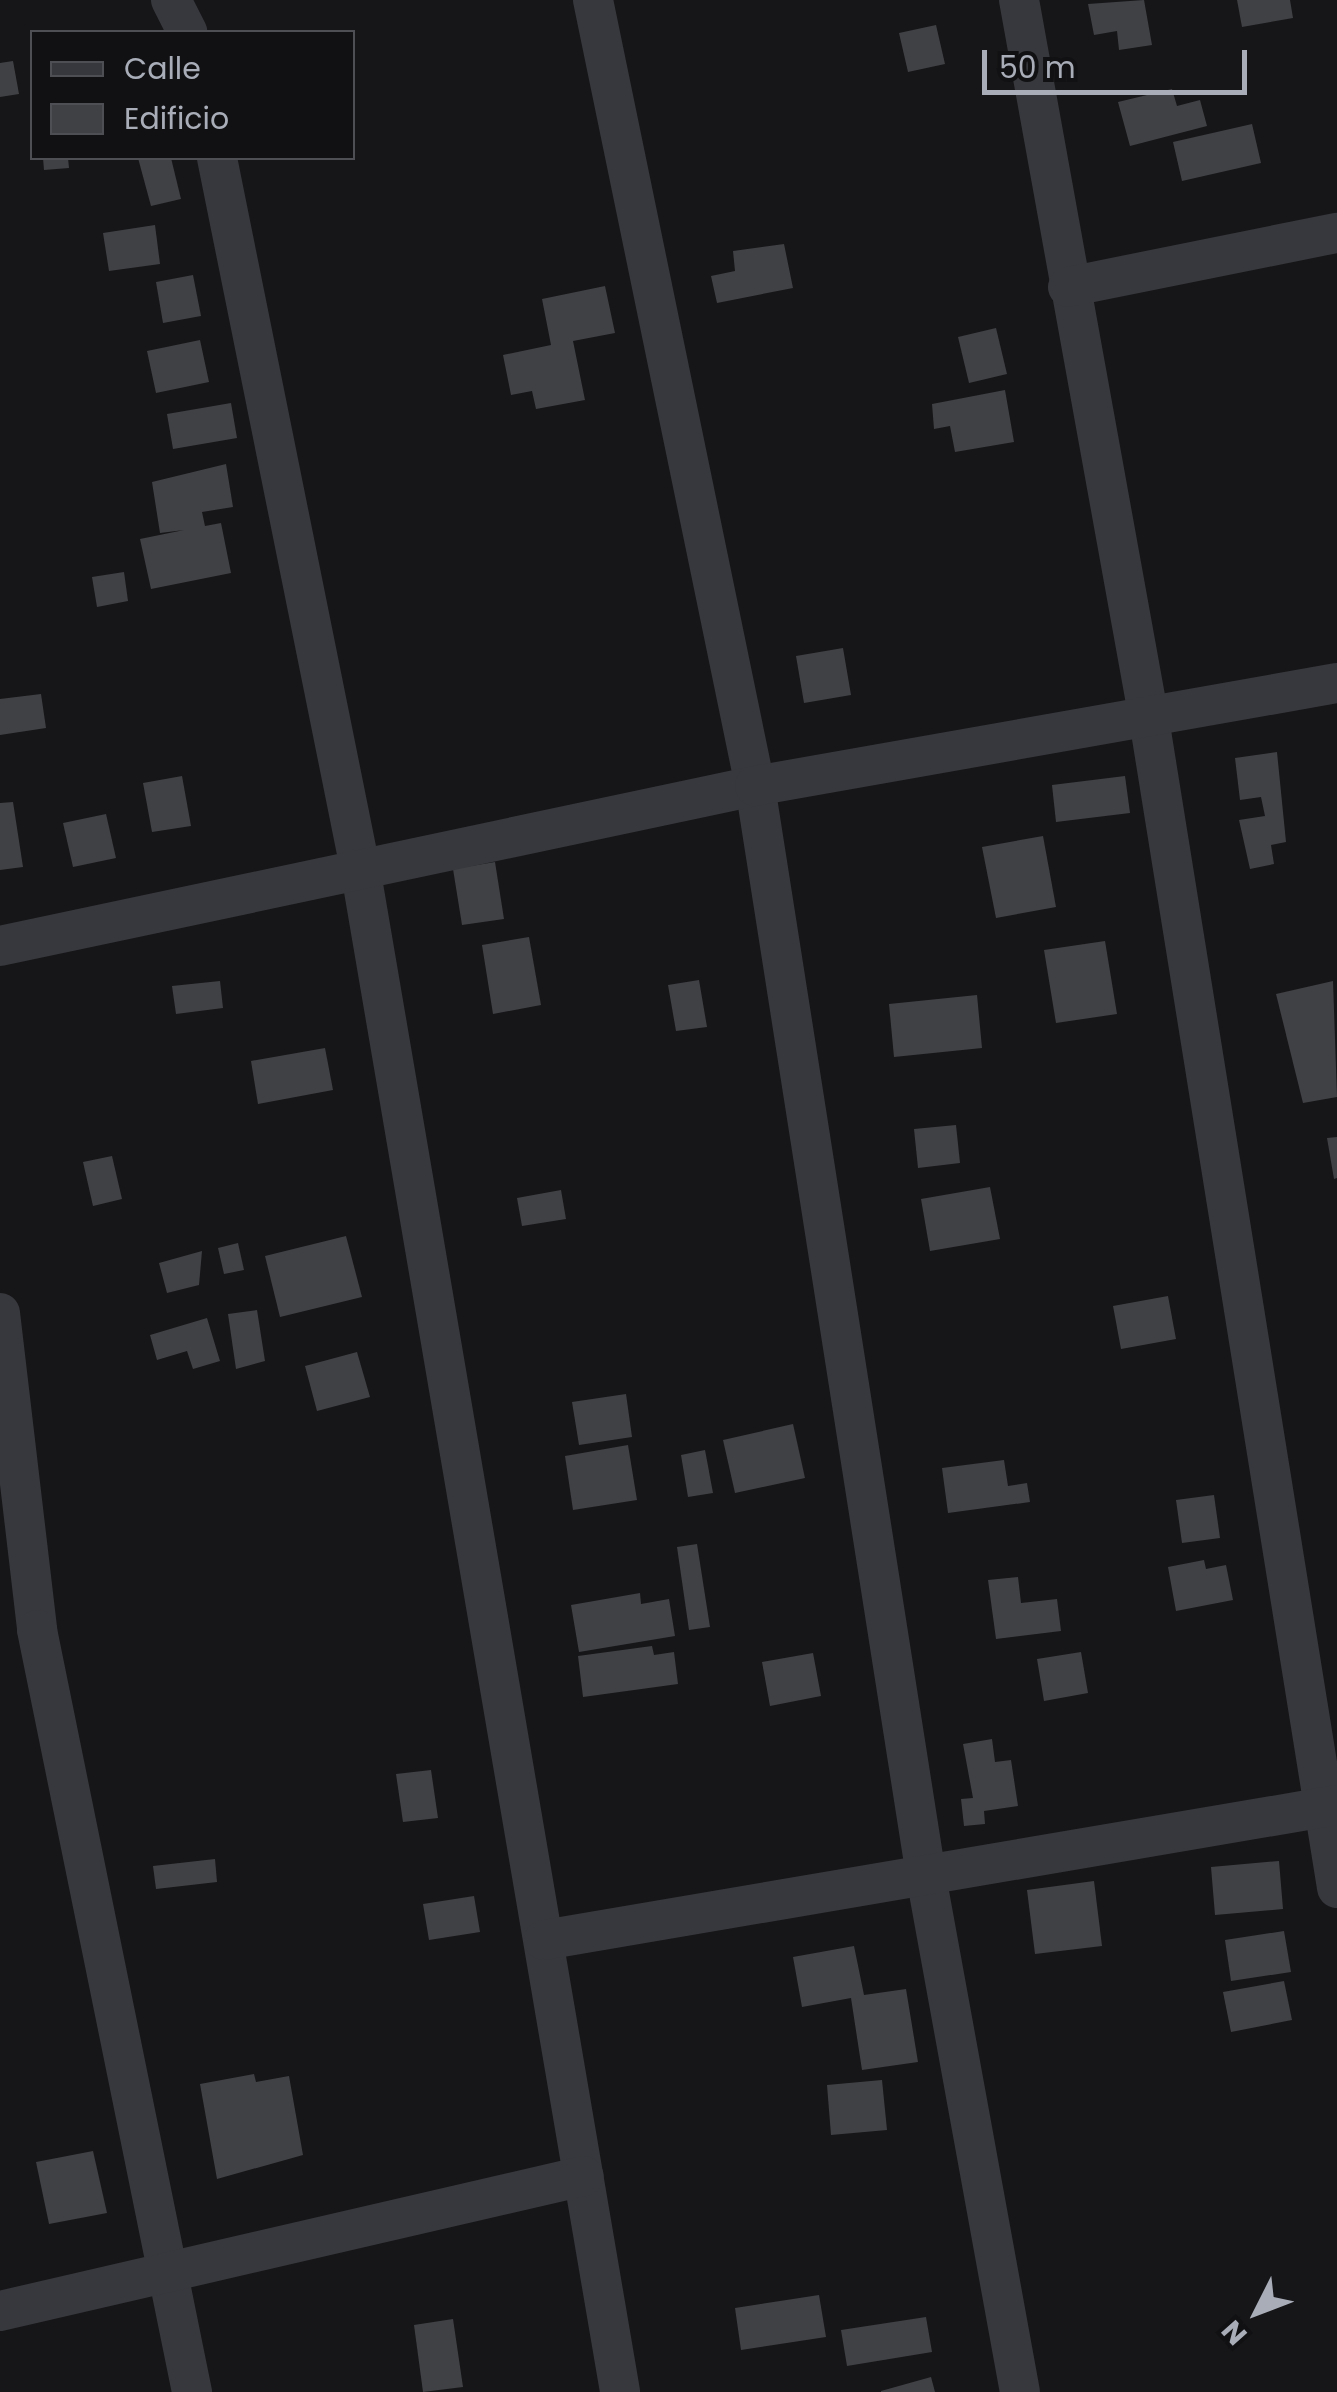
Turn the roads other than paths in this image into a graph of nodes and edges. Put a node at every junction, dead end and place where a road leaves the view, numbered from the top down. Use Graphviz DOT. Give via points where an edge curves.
graph roads {
  1 [pos="171,0"];
  2 [pos="193,0"];
  3 [pos="593,0"];
  4 [pos="1019,0"];
  5 [pos="186,30"];
  6 [pos="195,30"];
  7 [pos="217,160"];
  8 [pos="1337,233"];
  9 [pos="1068,287"];
  10 [pos="1337,682"];
  11 [pos="1149,718"];
  12 [pos="756,786"];
  13 [pos="361,874"];
  14 [pos="0,946"];
  15 [pos="0,1314"];
  16 [pos="1330,1806"];
  17 [pos="926,1876"];
  18 [pos="1337,1888"];
  19 [pos="544,1940"];
  20 [pos="584,2176"];
  21 [pos="171,2274"];
  22 [pos="0,2311"];
  23 [pos="192,2392"];
  24 [pos="620,2392"];
  25 [pos="1020,2392"];
  1 -- 5 [label="street"];
  2 -- 6 [label="street"];
  3 -- 12 [label="street"];
  4 -- 9 [label="street"];
  7 -- 13 [label="street"];
  8 -- 9 [label="street"];
  9 -- 11 [label="street"];
  10 -- 11 [label="street"];
  11 -- 12 [label="street"];
  11 -- 16 [label="street"];
  12 -- 13 [label="street"];
  12 -- 17 [label="street"];
  13 -- 14 [label="street"];
  13 -- 19 [label="street"];
  15 -- 21 [label="street" via="37,1630"];
  16 -- 17 [label="street"];
  16 -- 18 [label="street"];
  17 -- 19 [label="street"];
  17 -- 25 [label="street"];
  19 -- 20 [label="street"];
  20 -- 21 [label="street"];
  20 -- 24 [label="street"];
  21 -- 22 [label="street"];
  21 -- 23 [label="street"];
}
